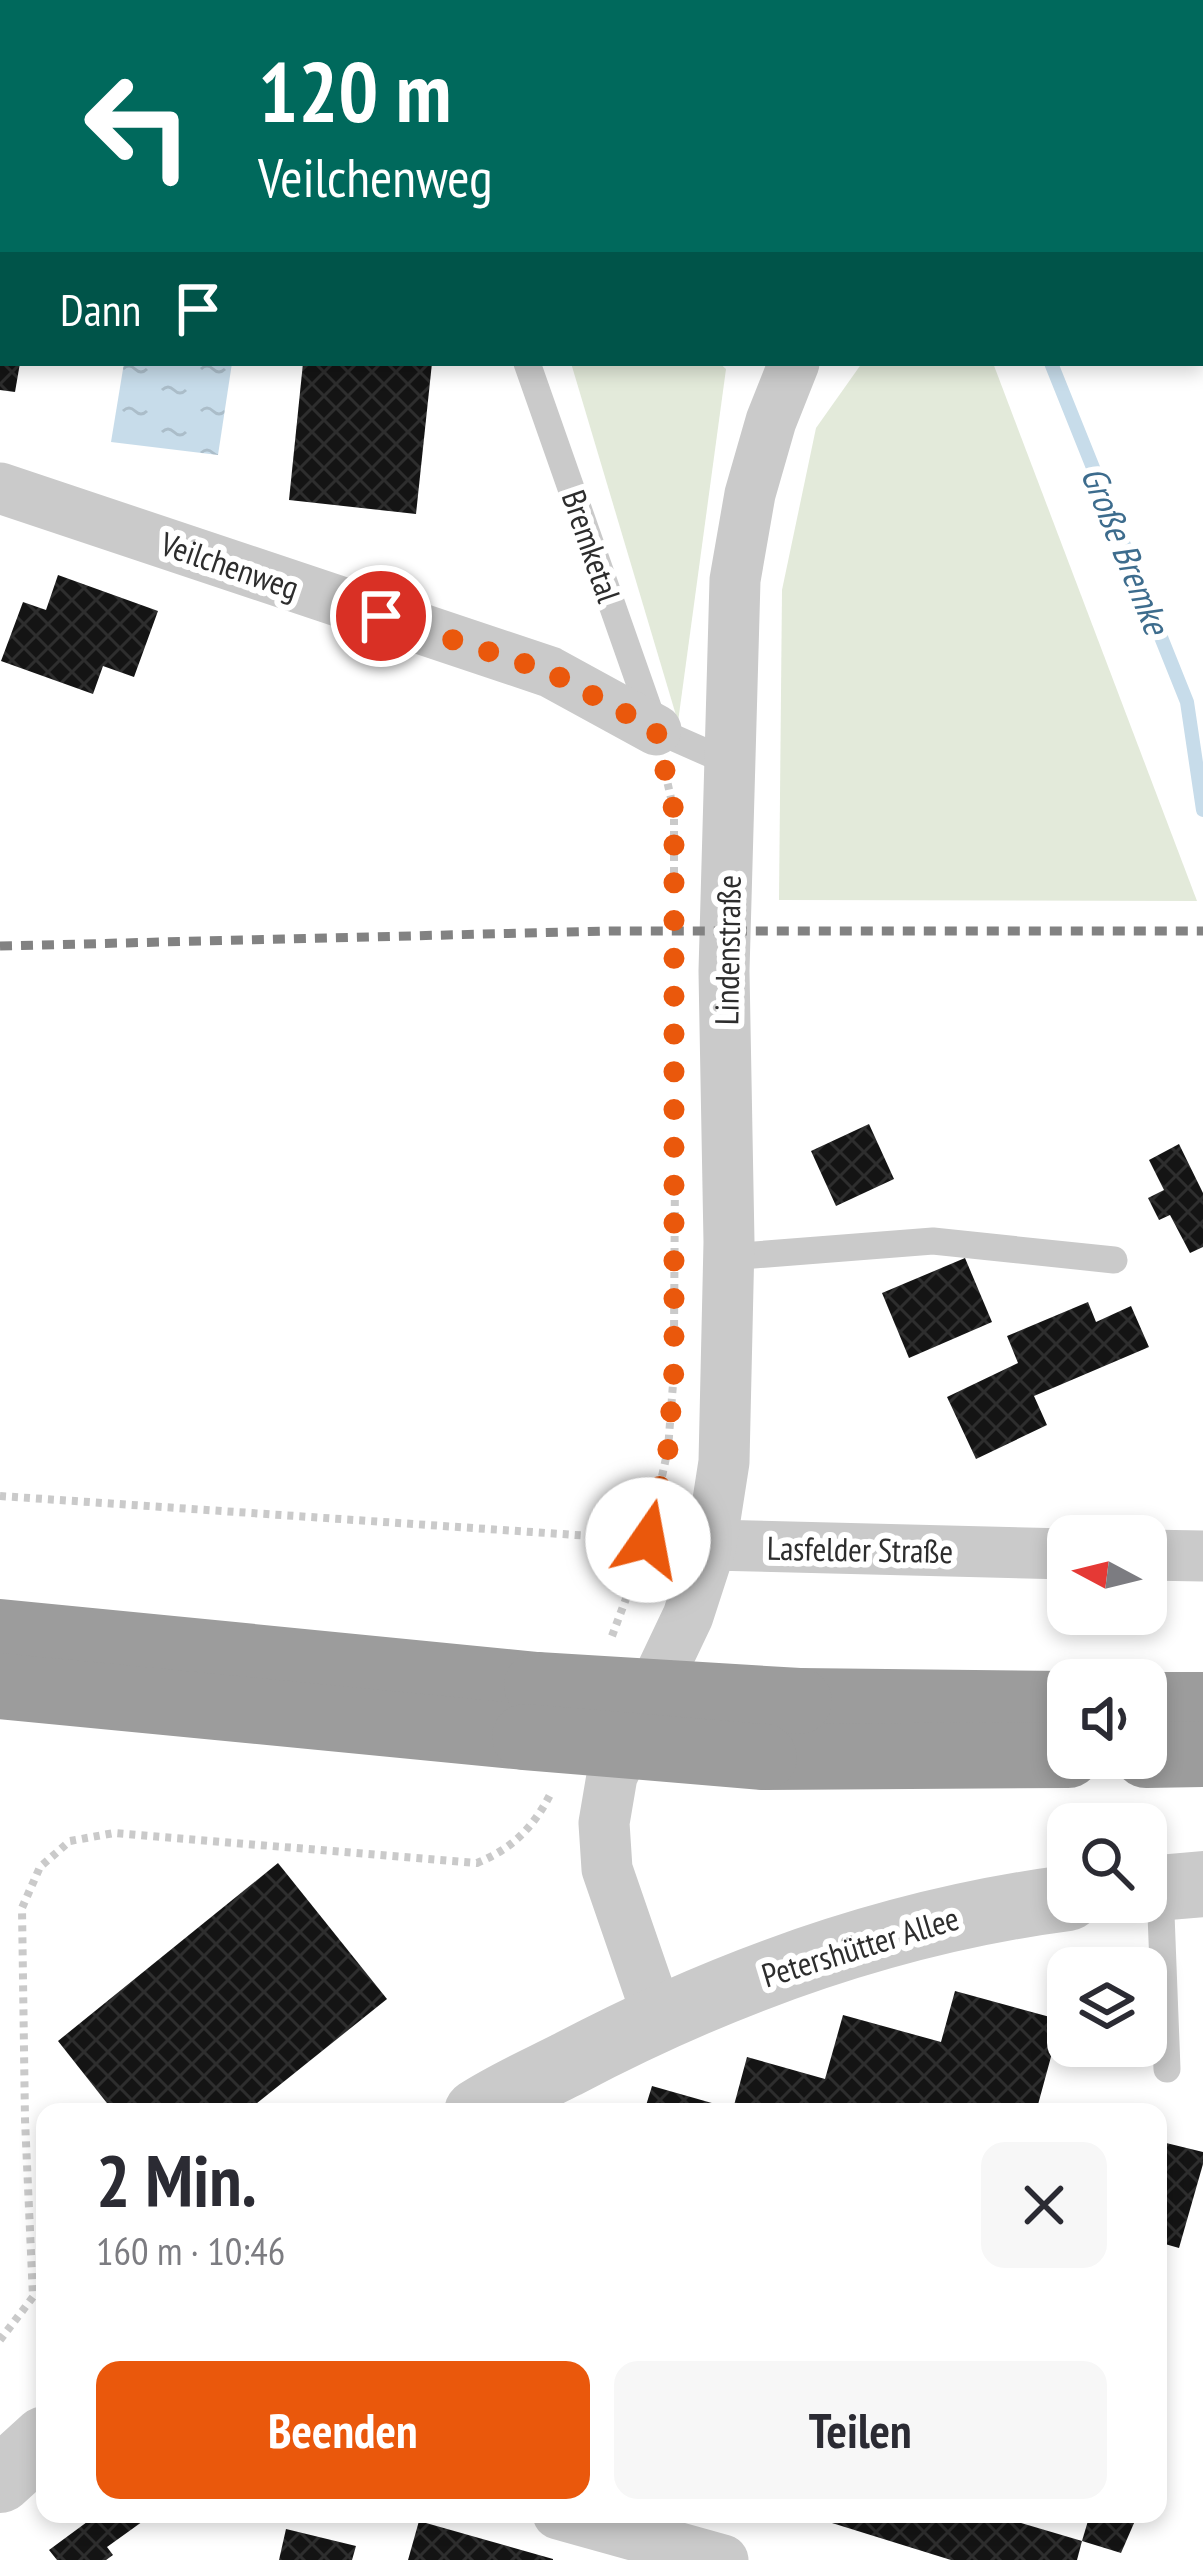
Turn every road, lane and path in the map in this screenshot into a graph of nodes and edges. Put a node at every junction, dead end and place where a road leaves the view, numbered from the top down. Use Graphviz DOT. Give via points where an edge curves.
graph roads {
  1 [pos="528,366"];
  2 [pos="793,366"];
  3 [pos="0,488"];
  4 [pos="656,730"];
  5 [pos="731,764"];
  6 [pos="674,878"];
  7 [pos="675,1169"];
  8 [pos="728,1256"];
  9 [pos="1114,1260"];
  10 [pos="674,1348"];
  11 [pos="674,1370"];
  12 [pos="0,1496"];
  13 [pos="648,1540"];
  14 [pos="711,1544"];
  15 [pos="1047,1553"];
  16 [pos="1167,1555"];
  17 [pos="1203,1556"];
  18 [pos="0,1631"];
  19 [pos="0,1686"];
  20 [pos="1047,1704"];
  21 [pos="1167,1705"];
  22 [pos="1203,1705"];
  23 [pos="531,1711"];
  24 [pos="1167,1754"];
  25 [pos="1203,1754"];
  26 [pos="1047,1755"];
  27 [pos="612,1776"];
  28 [pos="1170,1887"];
  29 [pos="1047,1901"];
  30 [pos="658,2017"];
  31 [pos="1167,2069"];
  32 [pos="494,2103"];
  33 [pos="0,2340"];
  34 [pos="36,2447"];
  35 [pos="0,2480"];
  36 [pos="590,2523"];
  37 [pos="723,2560"];
  1 -- 4 [label="lane, Bremketal"];
  2 -- 5 [label="street, Lindenstraße" via="750,494 736,580"];
  3 -- 4 [label="street, Veilchenweg" via="550,672"];
  4 -- 5 [label="lane"];
  4 -- 6 [label="path" via="674,811"];
  5 -- 8 [label="street, Lindenstraße"];
  7 -- 10 [label="path"];
  8 -- 9 [label="lane" via="933,1240"];
  8 -- 14 [label="street, Lindenstraße" via="724,1462"];
  11 -- 13 [label="path" via="668,1449"];
  12 -- 13 [label="path"];
  13 -- 14 [label="path"];
  14 -- 15 [label="street, Lasfelder Straße"];
  14 -- 27 [label="street" via="688,1616"];
  16 -- 17 [label="street"];
  18 -- 23 [label="highway"];
  19 -- 23 [label="highway"];
  20 -- 23 [label="highway, bridge" via="799,1701"];
  21 -- 22 [label="highway"];
  23 -- 26 [label="highway, bridge" via="764,1757"];
  24 -- 25 [label="highway"];
  27 -- 30 [label="street" via="607,1868"];
  27 -- 33 [label="path" via="564,1766 511,1849 477,1863 114,1834 70,1841 40,1867 22,1908 33,2296"];
  28 -- 31 [label="lane"];
  29 -- 30 [label="street, Petershütter Allee" via="859,1943"];
  30 -- 32 [label="street"];
  34 -- 35 [label="street"];
  36 -- 37 [label="street"];
}
